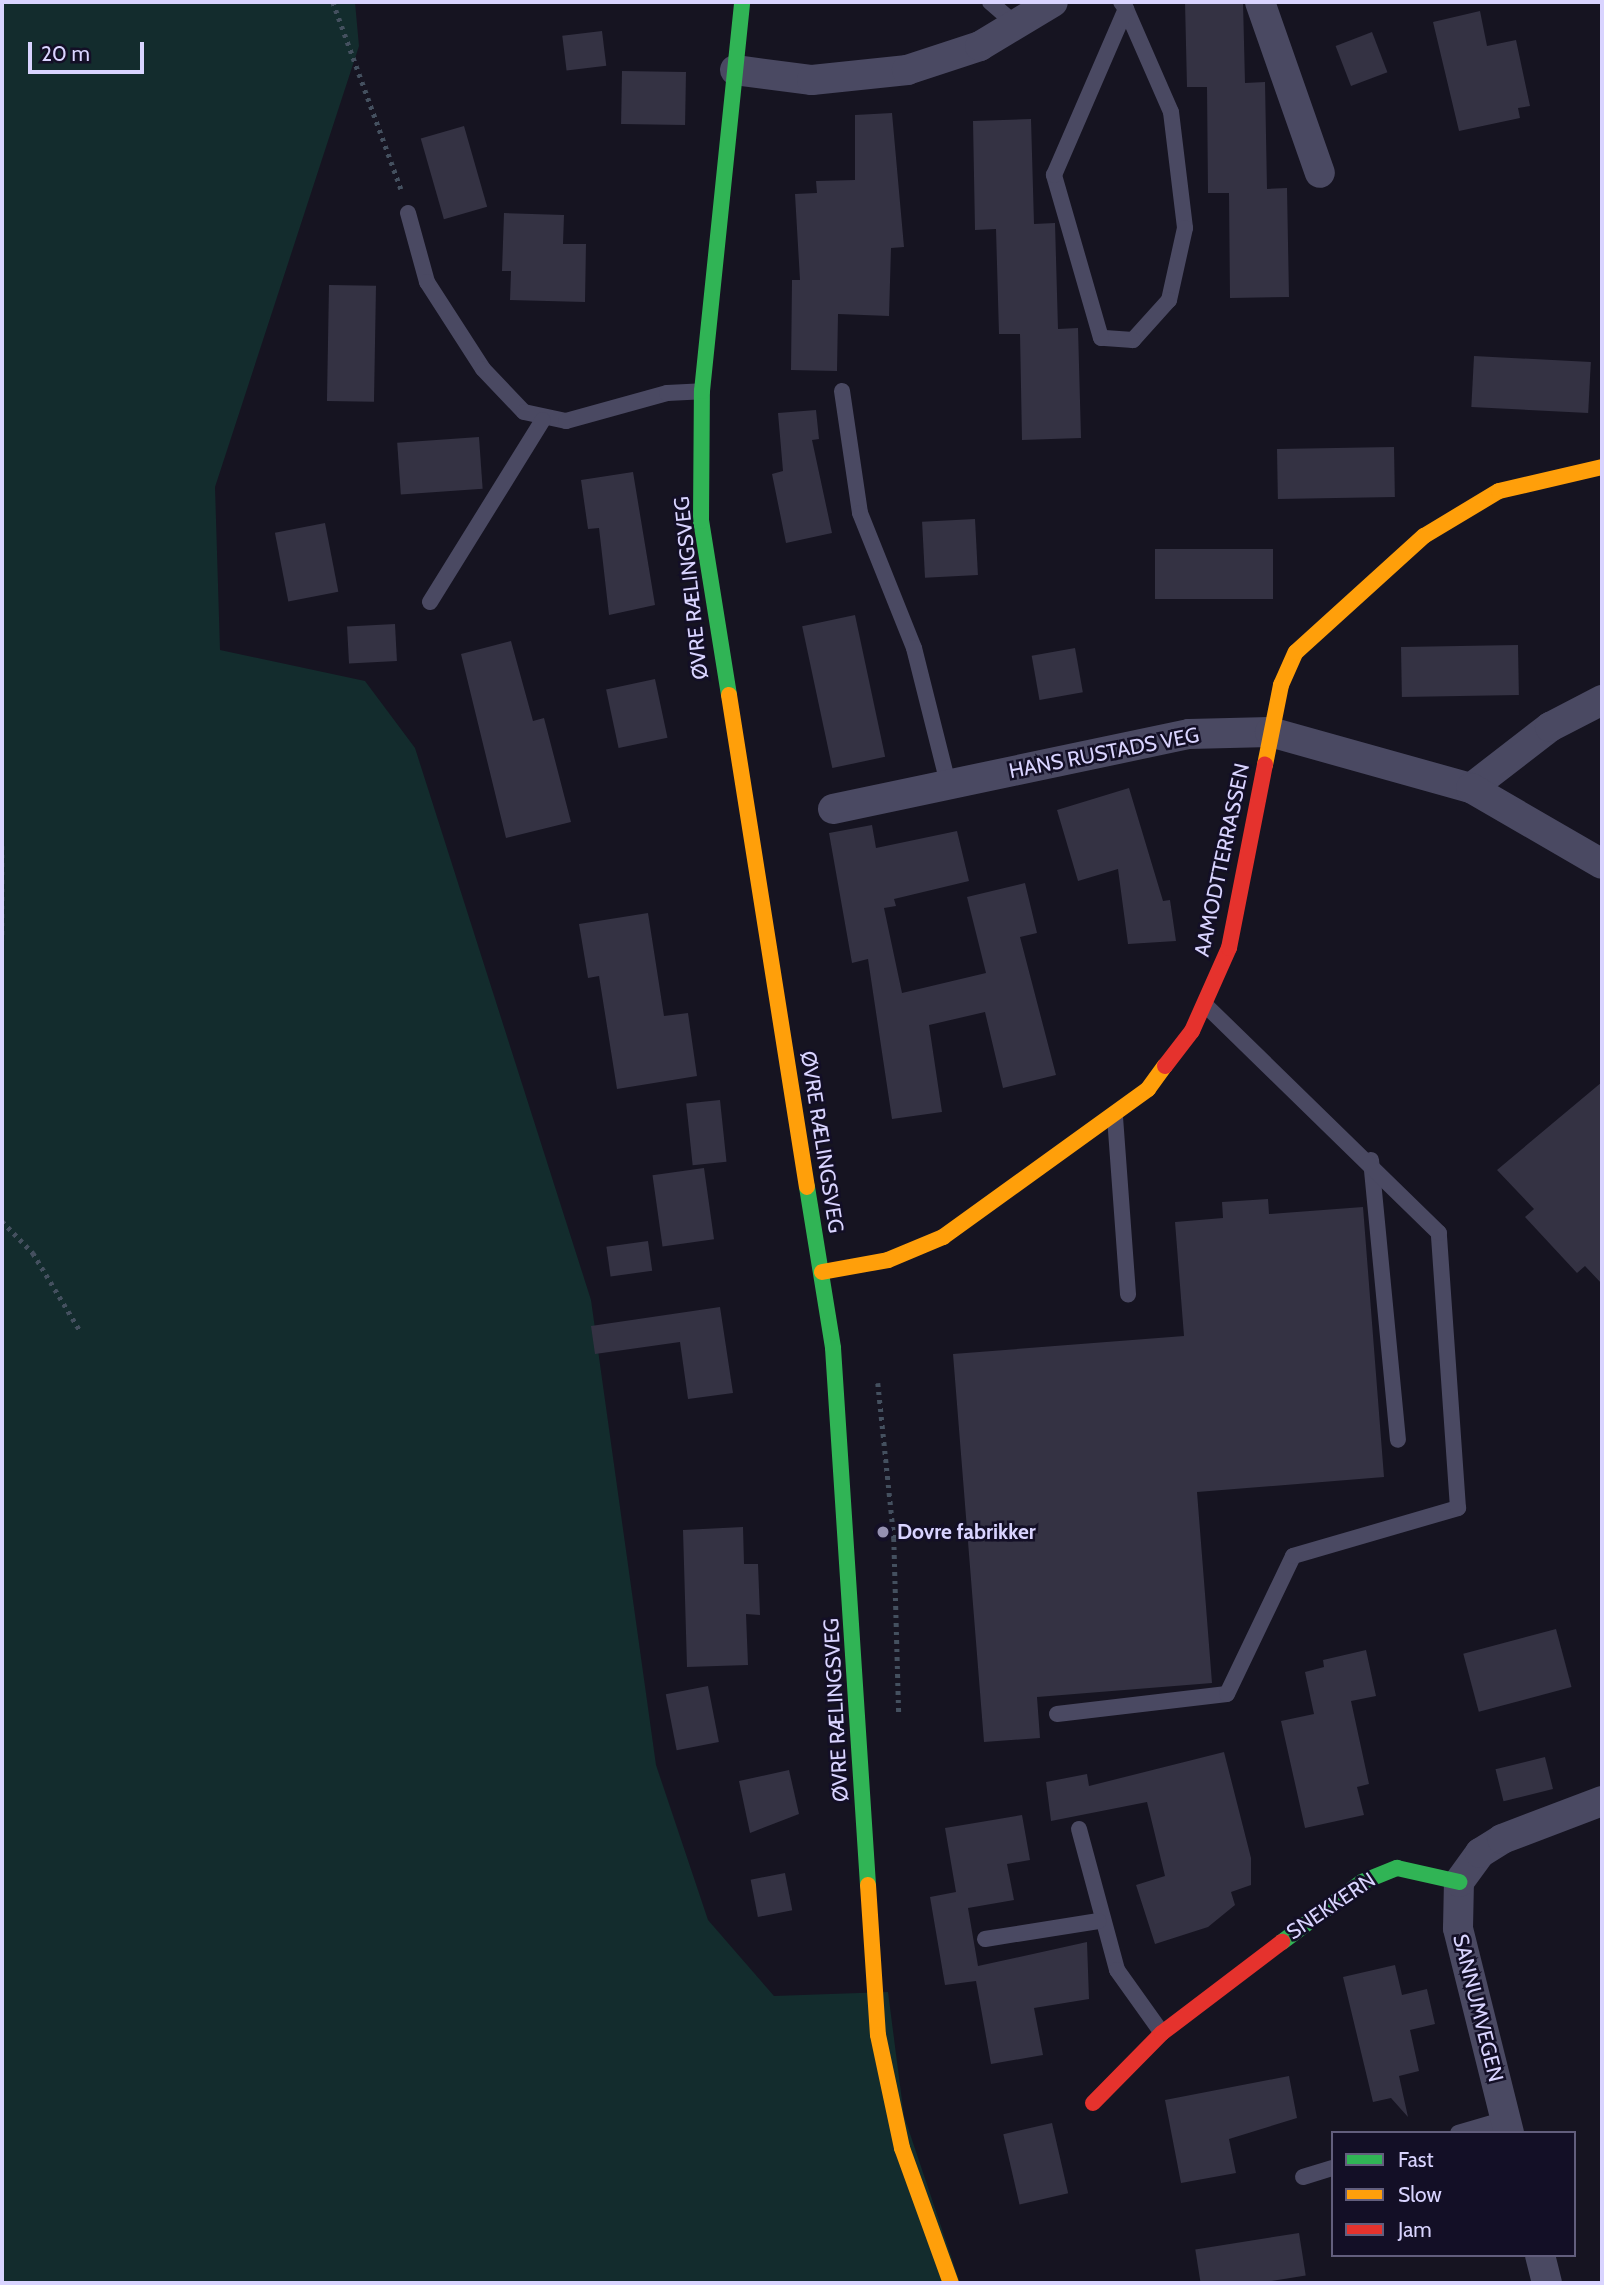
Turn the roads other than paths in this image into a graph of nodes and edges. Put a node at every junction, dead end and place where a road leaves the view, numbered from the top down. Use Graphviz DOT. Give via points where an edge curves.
graph roads {
  1 [pos="742,2"];
  2 [pos="990,2"];
  3 [pos="1053,2"];
  4 [pos="1260,2"];
  5 [pos="1124,5"];
  6 [pos="1016,25"];
  7 [pos="735,70"];
  8 [pos="1320,173"];
  9 [pos="408,214"];
  10 [pos="702,391"];
  11 [pos="842,391"];
  12 [pos="543,420"];
  13 [pos="1602,467"];
  14 [pos="430,602"];
  15 [pos="1602,700"];
  16 [pos="1270,732"];
  17 [pos="948,783"];
  18 [pos="1471,788"];
  19 [pos="833,808"];
  20 [pos="1602,863"];
  21 [pos="1205,1005"];
  22 [pos="1115,1117"];
  23 [pos="1371,1160"];
  24 [pos="822,1272"];
  25 [pos="1128,1295"];
  26 [pos="1398,1440"];
  27 [pos="1057,1714"];
  28 [pos="1602,1801"];
  29 [pos="1079,1829"];
  30 [pos="1459,1882"];
  31 [pos="1099,1921"];
  32 [pos="985,1939"];
  33 [pos="1162,2033"];
  34 [pos="1093,2102"];
  35 [pos="1507,2126"];
  36 [pos="1472,2131"];
  37 [pos="1331,2169"];
  38 [pos="1303,2176"];
  39 [pos="1540,2257"];
  40 [pos="951,2283"];
  41 [pos="1547,2283"];
  1 -- 7 [label="main road, ØVRE RÆLINGSVEG"];
  2 -- 6 [label="lane"];
  3 -- 6 [label="street"];
  4 -- 8 [label="street"];
  5 -- 5 [label="lane" via="1054,175 1101,338 1133,340 1169,300 1185,228 1171,113"];
  6 -- 7 [label="street" via="947,62 863,79"];
  7 -- 10 [label="main road, ØVRE RÆLINGSVEG"];
  9 -- 12 [label="lane" via="427,282 483,369 508,399"];
  10 -- 12 [label="lane" via="667,393 566,421"];
  10 -- 24 [label="main road, ØVRE RÆLINGSVEG" via="701,521 712,614"];
  11 -- 17 [label="lane" via="860,513 914,648"];
  12 -- 14 [label="lane"];
  13 -- 16 [label="main road, AAMODTTERRASSEN" via="1499,491 1424,536 1296,652"];
  15 -- 18 [label="street" via="1550,727"];
  16 -- 17 [label="street, HANS RUSTADS VEG" via="1189,734"];
  16 -- 18 [label="street, HANS RUSTADS VEG"];
  16 -- 21 [label="main road, AAMODTTERRASSEN" via="1229,948"];
  17 -- 19 [label="street, HANS RUSTADS VEG"];
  18 -- 20 [label="street, HANS RUSTADS VEG"];
  21 -- 22 [label="main road, AAMODTTERRASSEN" via="1171,1064"];
  21 -- 23 [label="lane"];
  22 -- 24 [label="main road, AAMODTTERRASSEN" via="917,1251"];
  22 -- 25 [label="lane"];
  23 -- 26 [label="lane"];
  23 -- 27 [label="lane" via="1439,1233 1458,1508 1293,1556 1227,1694"];
  24 -- 40 [label="main road, ØVRE RÆLINGSVEG" via="839,1407 878,2035 902,2148"];
  28 -- 30 [label="street" via="1502,1839 1480,1853"];
  29 -- 31 [label="lane"];
  30 -- 33 [label="main road, SNEKKERN" via="1417,1869 1379,1872 1304,1921"];
  30 -- 35 [label="street, SANNUMVEGEN" via="1458,1928"];
  31 -- 32 [label="lane"];
  31 -- 33 [label="lane" via="1116,1970"];
  33 -- 34 [label="main road, SNEKKERN"];
  35 -- 36 [label="lane"];
  37 -- 38 [label="lane"];
  39 -- 41 [label="street"];
}
